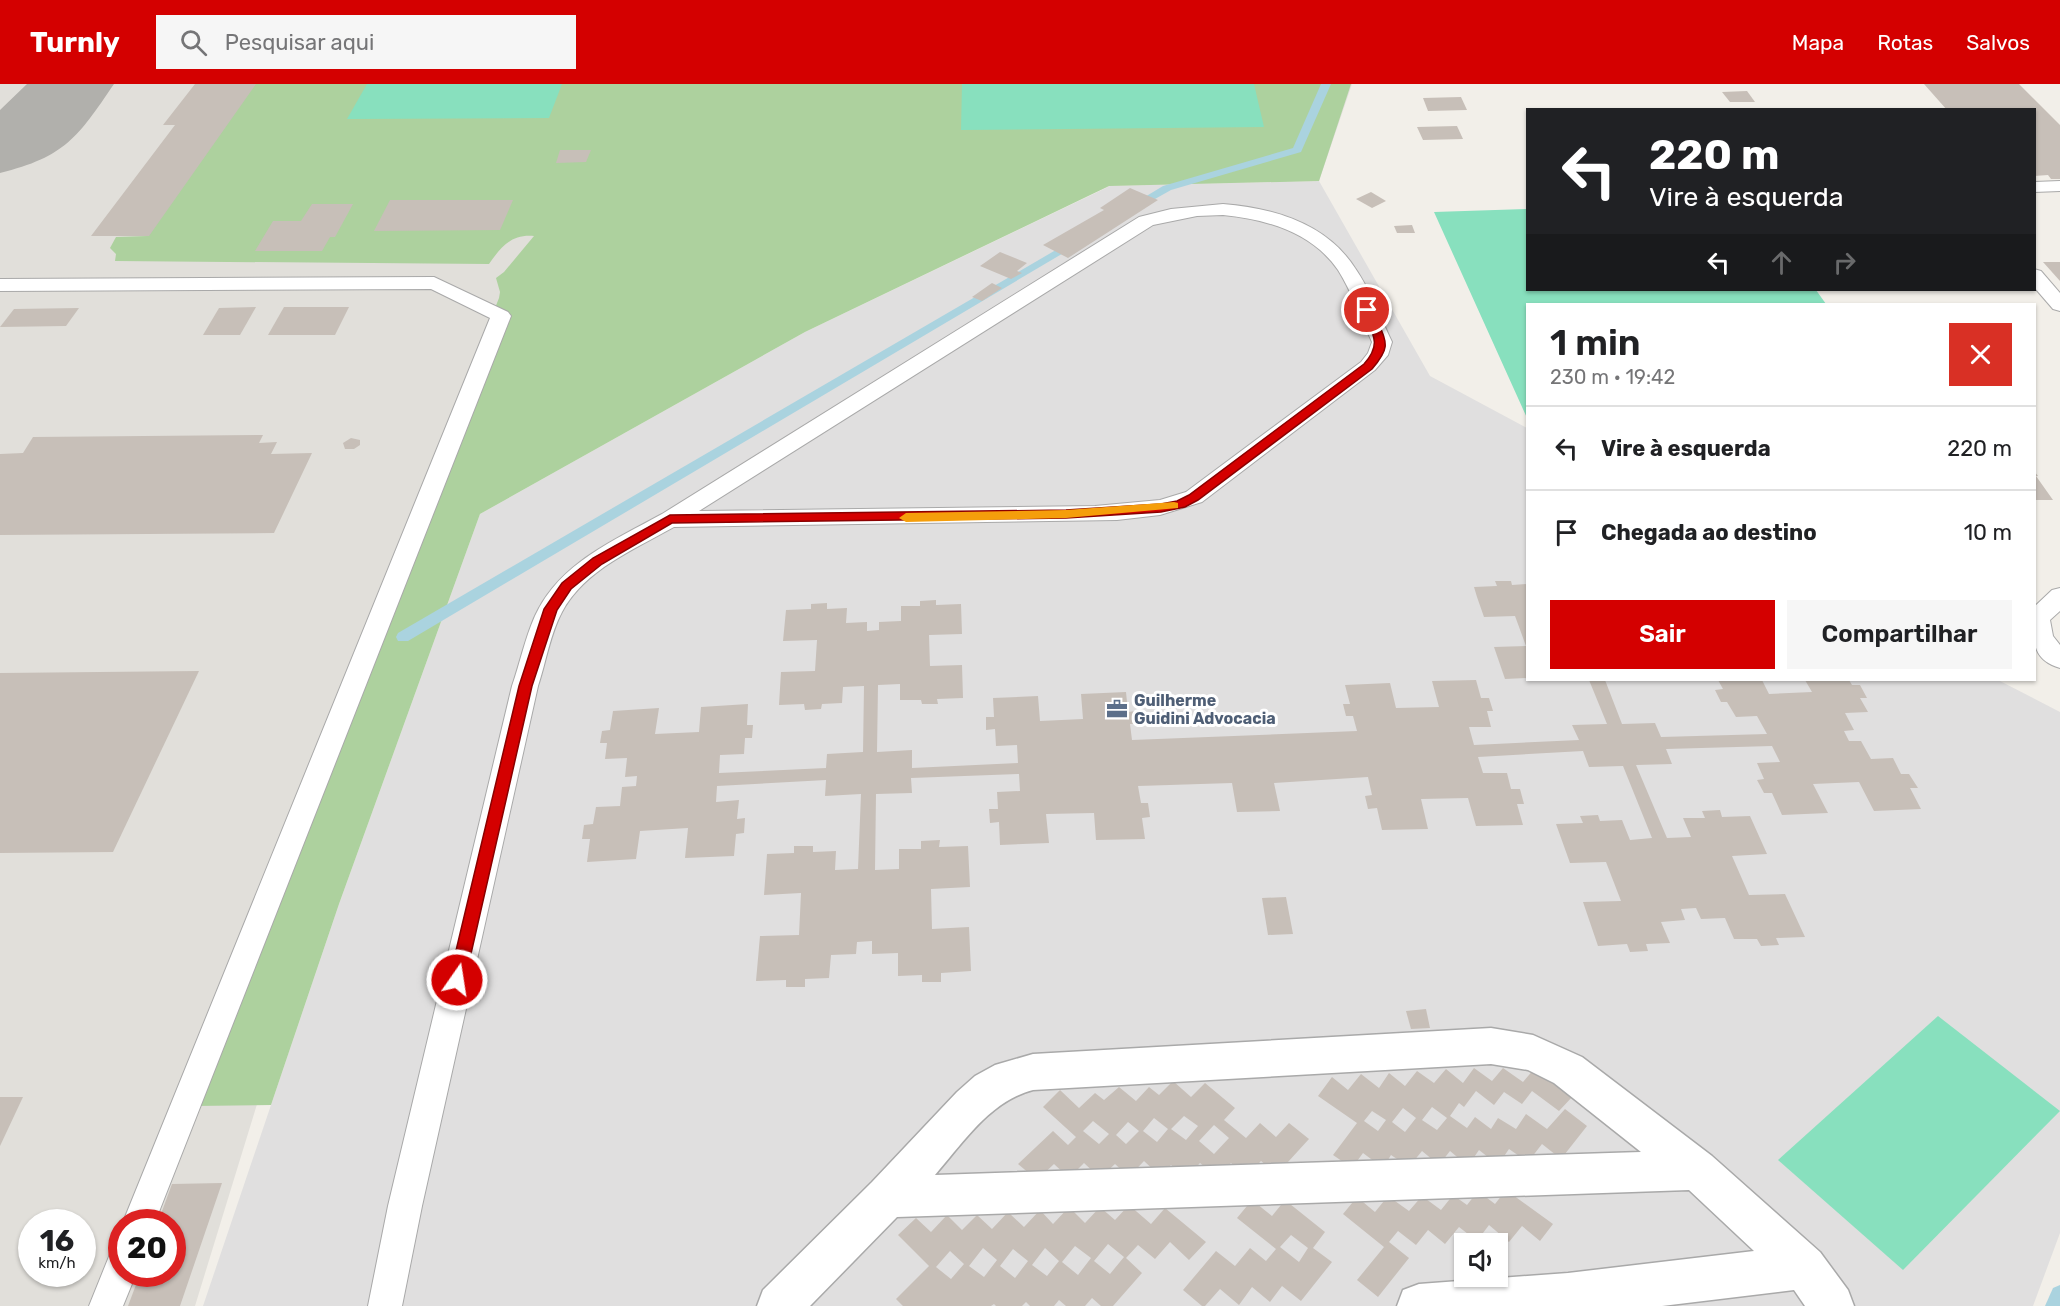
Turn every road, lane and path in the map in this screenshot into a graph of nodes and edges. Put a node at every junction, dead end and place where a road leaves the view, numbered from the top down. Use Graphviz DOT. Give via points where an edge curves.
graph roads {
  1 [pos="2060,186"];
  2 [pos="2036,187"];
  3 [pos="2036,277"];
  4 [pos="0,285"];
  5 [pos="2060,305"];
  6 [pos="670,519"];
  7 [pos="2060,596"];
  8 [pos="2060,659"];
  9 [pos="1697,1170"];
  10 [pos="887,1197"];
  11 [pos="144,1209"];
  12 [pos="1804,1267"];
  13 [pos="114,1287"];
  14 [pos="106,1306"];
  15 [pos="385,1306"];
  16 [pos="779,1306"];
  17 [pos="1419,1306"];
  18 [pos="1832,1306"];
  1 -- 2 [label="lane"];
  3 -- 5 [label="lane"];
  4 -- 11 [label="lane" via="434,283 501,316"];
  6 -- 6 [label="lane" via="1066,514 1181,504 1368,366 1378,355 1382,342 1342,262 1322,243 1267,215 1231,209 1174,211 1146,221"];
  6 -- 15 [label="lane" via="597,561 567,586 550,609 525,686"];
  7 -- 8 [label="lane" via="2038,618 2038,632 2050,652"];
  9 -- 10 [label="street"];
  9 -- 10 [label="street" via="1568,1070 1533,1053 1491,1046 1032,1072 988,1089"];
  9 -- 12 [label="street"];
  10 -- 16 [label="street"];
  12 -- 17 [label="street" via="1568,1295"];
  12 -- 18 [label="street"];
  13 -- 14 [label="lane"];
}
